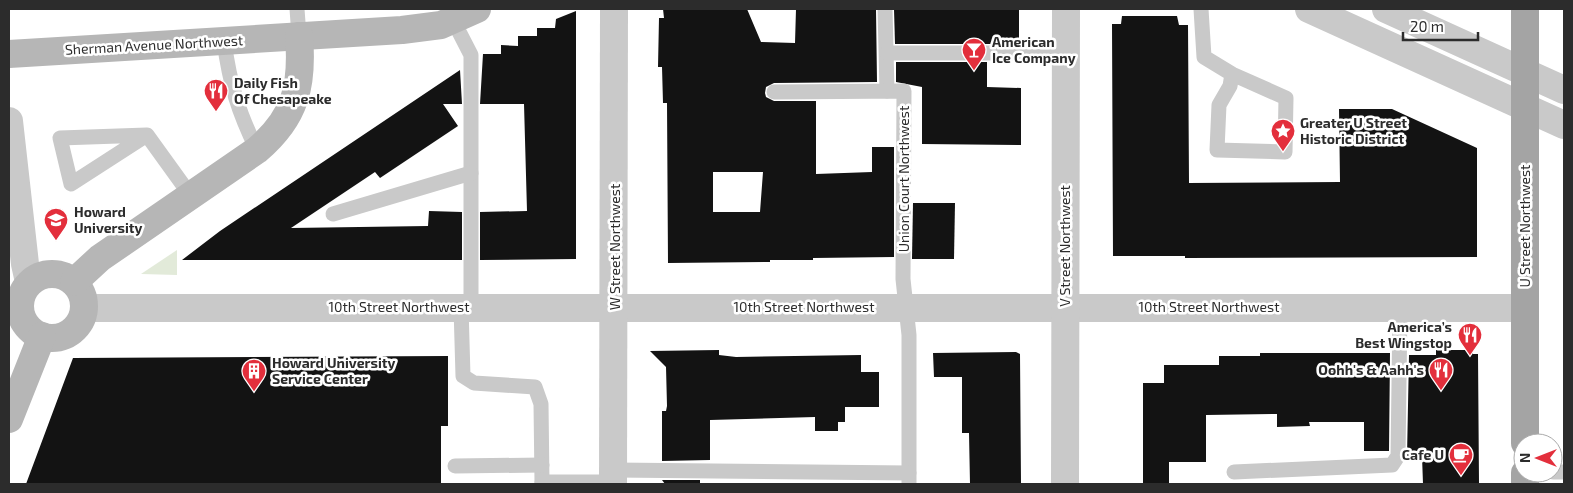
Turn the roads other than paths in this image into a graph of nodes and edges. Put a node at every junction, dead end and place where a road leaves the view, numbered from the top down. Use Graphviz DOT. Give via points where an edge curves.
graph roads {
  1 [pos="297,9"];
  2 [pos="477,9"];
  3 [pos="614,9"];
  4 [pos="885,9"];
  5 [pos="1066,9"];
  6 [pos="1202,9"];
  7 [pos="1309,9"];
  8 [pos="1386,9"];
  9 [pos="1525,9"];
  10 [pos="453,20"];
  11 [pos="299,36"];
  12 [pos="224,41"];
  13 [pos="887,53"];
  14 [pos="1066,53"];
  15 [pos="9,54"];
  16 [pos="1524,72"];
  17 [pos="1232,74"];
  18 [pos="1564,90"];
  19 [pos="887,91"];
  20 [pos="774,92"];
  21 [pos="1524,107"];
  22 [pos="9,121"];
  23 [pos="1564,125"];
  24 [pos="147,135"];
  25 [pos="257,150"];
  26 [pos="471,173"];
  27 [pos="191,196"];
  28 [pos="333,214"];
  29 [pos="30,282"];
  30 [pos="74,282"];
  31 [pos="466,307"];
  32 [pos="615,307"];
  33 [pos="906,307"];
  34 [pos="1065,307"];
  35 [pos="84,308"];
  36 [pos="1400,308"];
  37 [pos="1525,308"];
  38 [pos="42,336"];
  39 [pos="9,419"];
  40 [pos="1524,433"];
  41 [pos="542,465"];
  42 [pos="455,466"];
  43 [pos="1234,472"];
  44 [pos="614,479"];
  45 [pos="909,479"];
  46 [pos="542,483"];
  47 [pos="1065,484"];
  1 -- 11 [label="lane"];
  2 -- 10 [label="main road, Sherman Avenue Northwest"];
  3 -- 32 [label="street, W Street Northwest"];
  4 -- 13 [label="lane, Union Court Northwest"];
  5 -- 14 [label="street, V Street Northwest"];
  6 -- 17 [label="lane" via="1204,57"];
  7 -- 21 [label="street"];
  8 -- 16 [label="street"];
  9 -- 16 [label="main road, U Street Northwest"];
  10 -- 11 [label="main road, Sherman Avenue Northwest" via="428,28"];
  10 -- 26 [label="lane" via="471,54"];
  11 -- 12 [label="main road, Sherman Avenue Northwest"];
  11 -- 25 [label="main road" via="300,70 294,103 277,132"];
  12 -- 15 [label="main road, Sherman Avenue Northwest"];
  12 -- 25 [label="lane" via="231,85 241,117"];
  13 -- 14 [label="lane"];
  13 -- 19 [label="lane, Union Court Northwest"];
  14 -- 34 [label="street, V Street Northwest"];
  16 -- 18 [label="street"];
  16 -- 21 [label="main road, U Street Northwest"];
  17 -- 17 [label="lane" via="1286,98 1286,152 1217,150 1219,105 1230,86"];
  19 -- 20 [label="lane"];
  19 -- 33 [label="lane, Union Court Northwest" via="904,91 903,279"];
  21 -- 23 [label="street"];
  21 -- 37 [label="main road, U Street Northwest"];
  22 -- 29 [label="street" via="25,264"];
  24 -- 24 [label="lane" via="60,138 71,184 94,169"];
  24 -- 27 [label="lane"];
  25 -- 27 [label="main road"];
  26 -- 28 [label="lane"];
  26 -- 31 [label="lane"];
  27 -- 30 [label="main road" via="100,258"];
  29 -- 30 [label="main road" via="47,274 57,274"];
  29 -- 38 [label="main road" via="20,298 22,317 26,326"];
  30 -- 35 [label="main road" via="83,298"];
  31 -- 32 [label="street, 10th Street Northwest"];
  31 -- 35 [label="street, 10th Street Northwest"];
  31 -- 41 [label="lane" via="463,376 474,383 535,387 541,404"];
  32 -- 33 [label="street, 10th Street Northwest"];
  32 -- 44 [label="street, W Street Northwest"];
  33 -- 34 [label="street, 10th Street Northwest"];
  33 -- 45 [label="lane" via="909,335"];
  34 -- 36 [label="street, 10th Street Northwest"];
  34 -- 47 [label="street, V Street Northwest"];
  35 -- 38 [label="main road" via="82,317 70,332 52,338"];
  36 -- 37 [label="street, 10th Street Northwest"];
  36 -- 43 [label="lane" via="1398,456 1392,465"];
  37 -- 40 [label="main road, U Street Northwest"];
  38 -- 39 [label="main road"];
  41 -- 42 [label="lane"];
  41 -- 46 [label="lane"];
  44 -- 45 [label="lane"];
  44 -- 46 [label="lane"];
}
